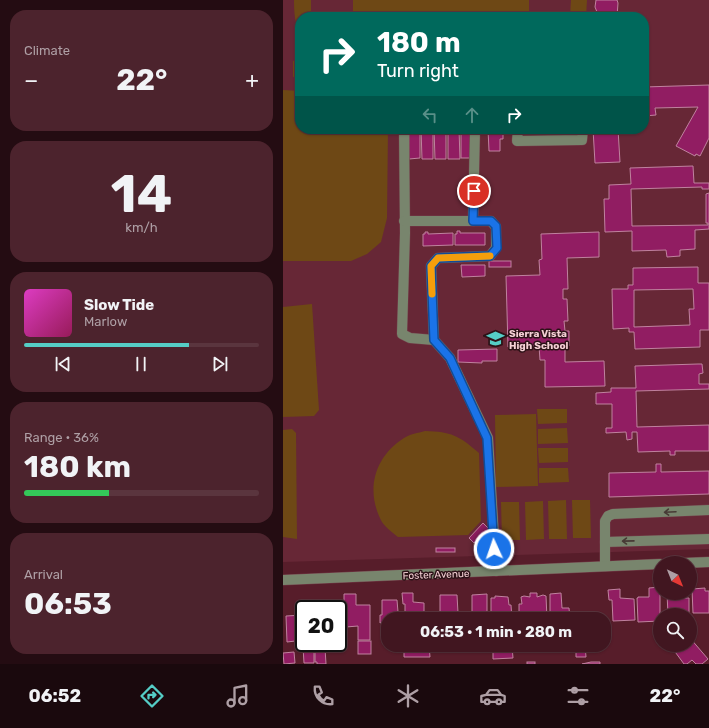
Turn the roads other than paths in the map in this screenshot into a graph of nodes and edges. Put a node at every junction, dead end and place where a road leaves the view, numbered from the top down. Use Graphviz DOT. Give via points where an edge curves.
graph roads {
  1 [pos="404,134"];
  2 [pos="475,134"];
  3 [pos="518,134"];
  4 [pos="583,134"];
  5 [pos="473,221"];
  6 [pos="404,222"];
  7 [pos="434,340"];
  8 [pos="709,510"];
  9 [pos="709,539"];
  10 [pos="605,542"];
  11 [pos="697,562"];
  12 [pos="709,562"];
  13 [pos="653,564"];
  14 [pos="605,566"];
  15 [pos="496,571"];
  16 [pos="283,580"];
  1 -- 6 [label="street"];
  2 -- 5 [label="street"];
  3 -- 4 [label="street" via="517,141 583,140"];
  5 -- 6 [label="street"];
  5 -- 7 [label="street" via="491,221 496,226 497,248 490,256 438,258 431,266"];
  6 -- 7 [label="street" via="402,334 410,338"];
  7 -- 15 [label="street" via="450,358 487,438"];
  8 -- 10 [label="street, one-way" via="613,514 605,521"];
  9 -- 10 [label="street, one-way"];
  10 -- 14 [label="street"];
  11 -- 12 [label="street"];
  13 -- 14 [label="street, Foster Avenue"];
  14 -- 15 [label="street, Foster Avenue"];
  15 -- 16 [label="street, Foster Avenue"];
}
